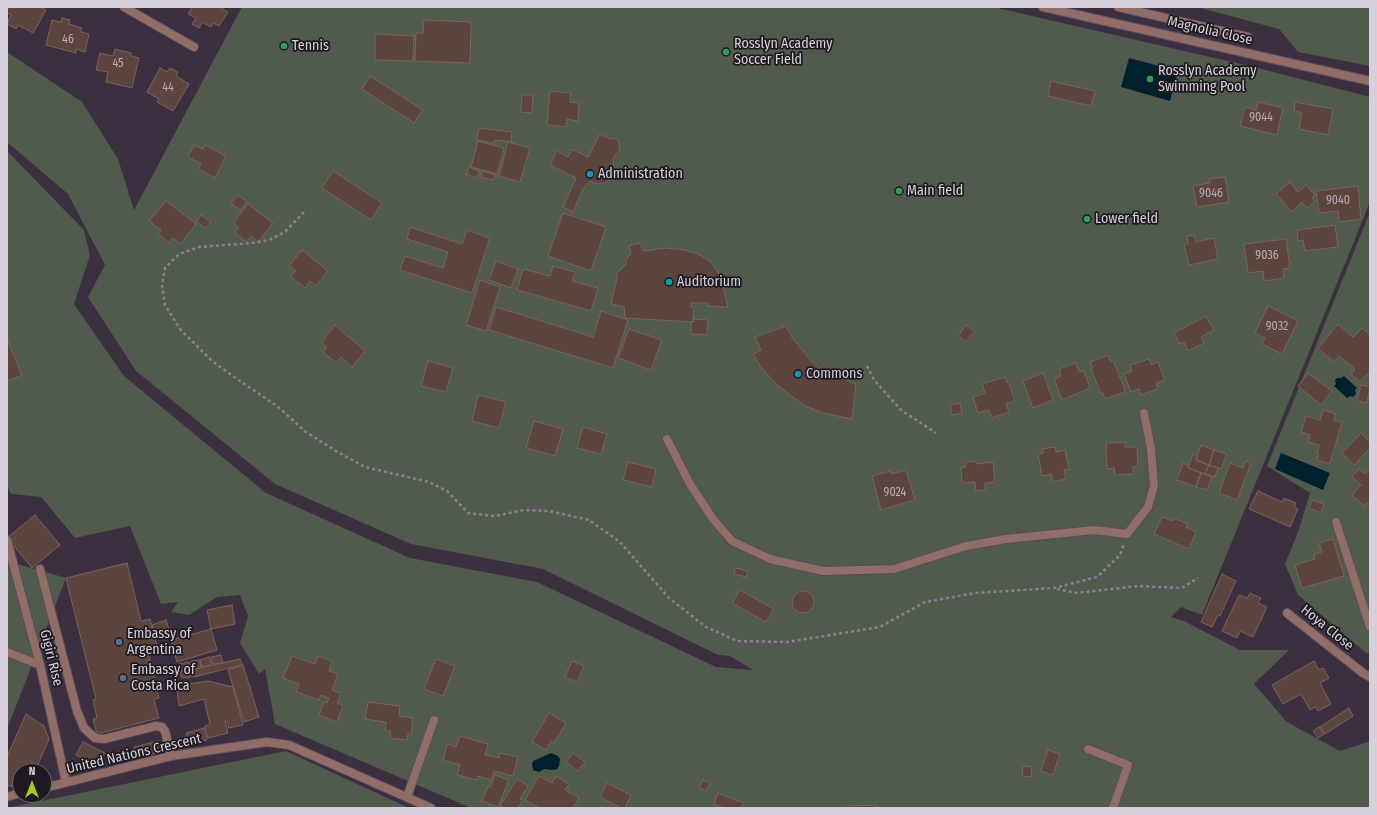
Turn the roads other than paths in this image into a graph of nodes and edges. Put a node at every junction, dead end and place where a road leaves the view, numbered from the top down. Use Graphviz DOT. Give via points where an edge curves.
graph roads {
  1 [pos="124,7"];
  2 [pos="1043,7"];
  3 [pos="1118,7"];
  4 [pos="1248,37"];
  5 [pos="194,47"];
  6 [pos="1370,81"];
  7 [pos="1144,413"];
  8 [pos="667,440"];
  9 [pos="1336,522"];
  10 [pos="7,540"];
  11 [pos="40,569"];
  12 [pos="1287,613"];
  13 [pos="1370,627"];
  14 [pos="7,652"];
  15 [pos="40,665"];
  16 [pos="1370,677"];
  17 [pos="434,720"];
  18 [pos="1088,749"];
  19 [pos="171,756"];
  20 [pos="66,782"];
  21 [pos="52,786"];
  22 [pos="407,797"];
  23 [pos="431,808"];
  24 [pos="1113,808"];
  1 -- 5 [label="street"];
  2 -- 6 [label="street, Magnolia Close"];
  3 -- 4 [label="street"];
  7 -- 8 [label="street" via="1151,449 1154,486 1148,506 1127,534 1094,530 1006,539 966,546 894,569 823,571 770,559 732,541 690,484"];
  9 -- 13 [label="street"];
  10 -- 15 [label="street, Gigiri Rise"];
  11 -- 19 [label="street" via="77,711 84,728 95,738 104,739 156,726 165,731"];
  12 -- 16 [label="street, Hoya Close"];
  14 -- 15 [label="street"];
  15 -- 20 [label="street, Gigiri Rise"];
  17 -- 22 [label="street"];
  18 -- 24 [label="street" via="1128,764"];
  19 -- 20 [label="street, United Nations Crescent"];
  19 -- 22 [label="street, United Nations Crescent" via="267,742 289,745"];
  20 -- 21 [label="street, United Nations Crescent"];
  22 -- 23 [label="street, United Nations Crescent"];
}
